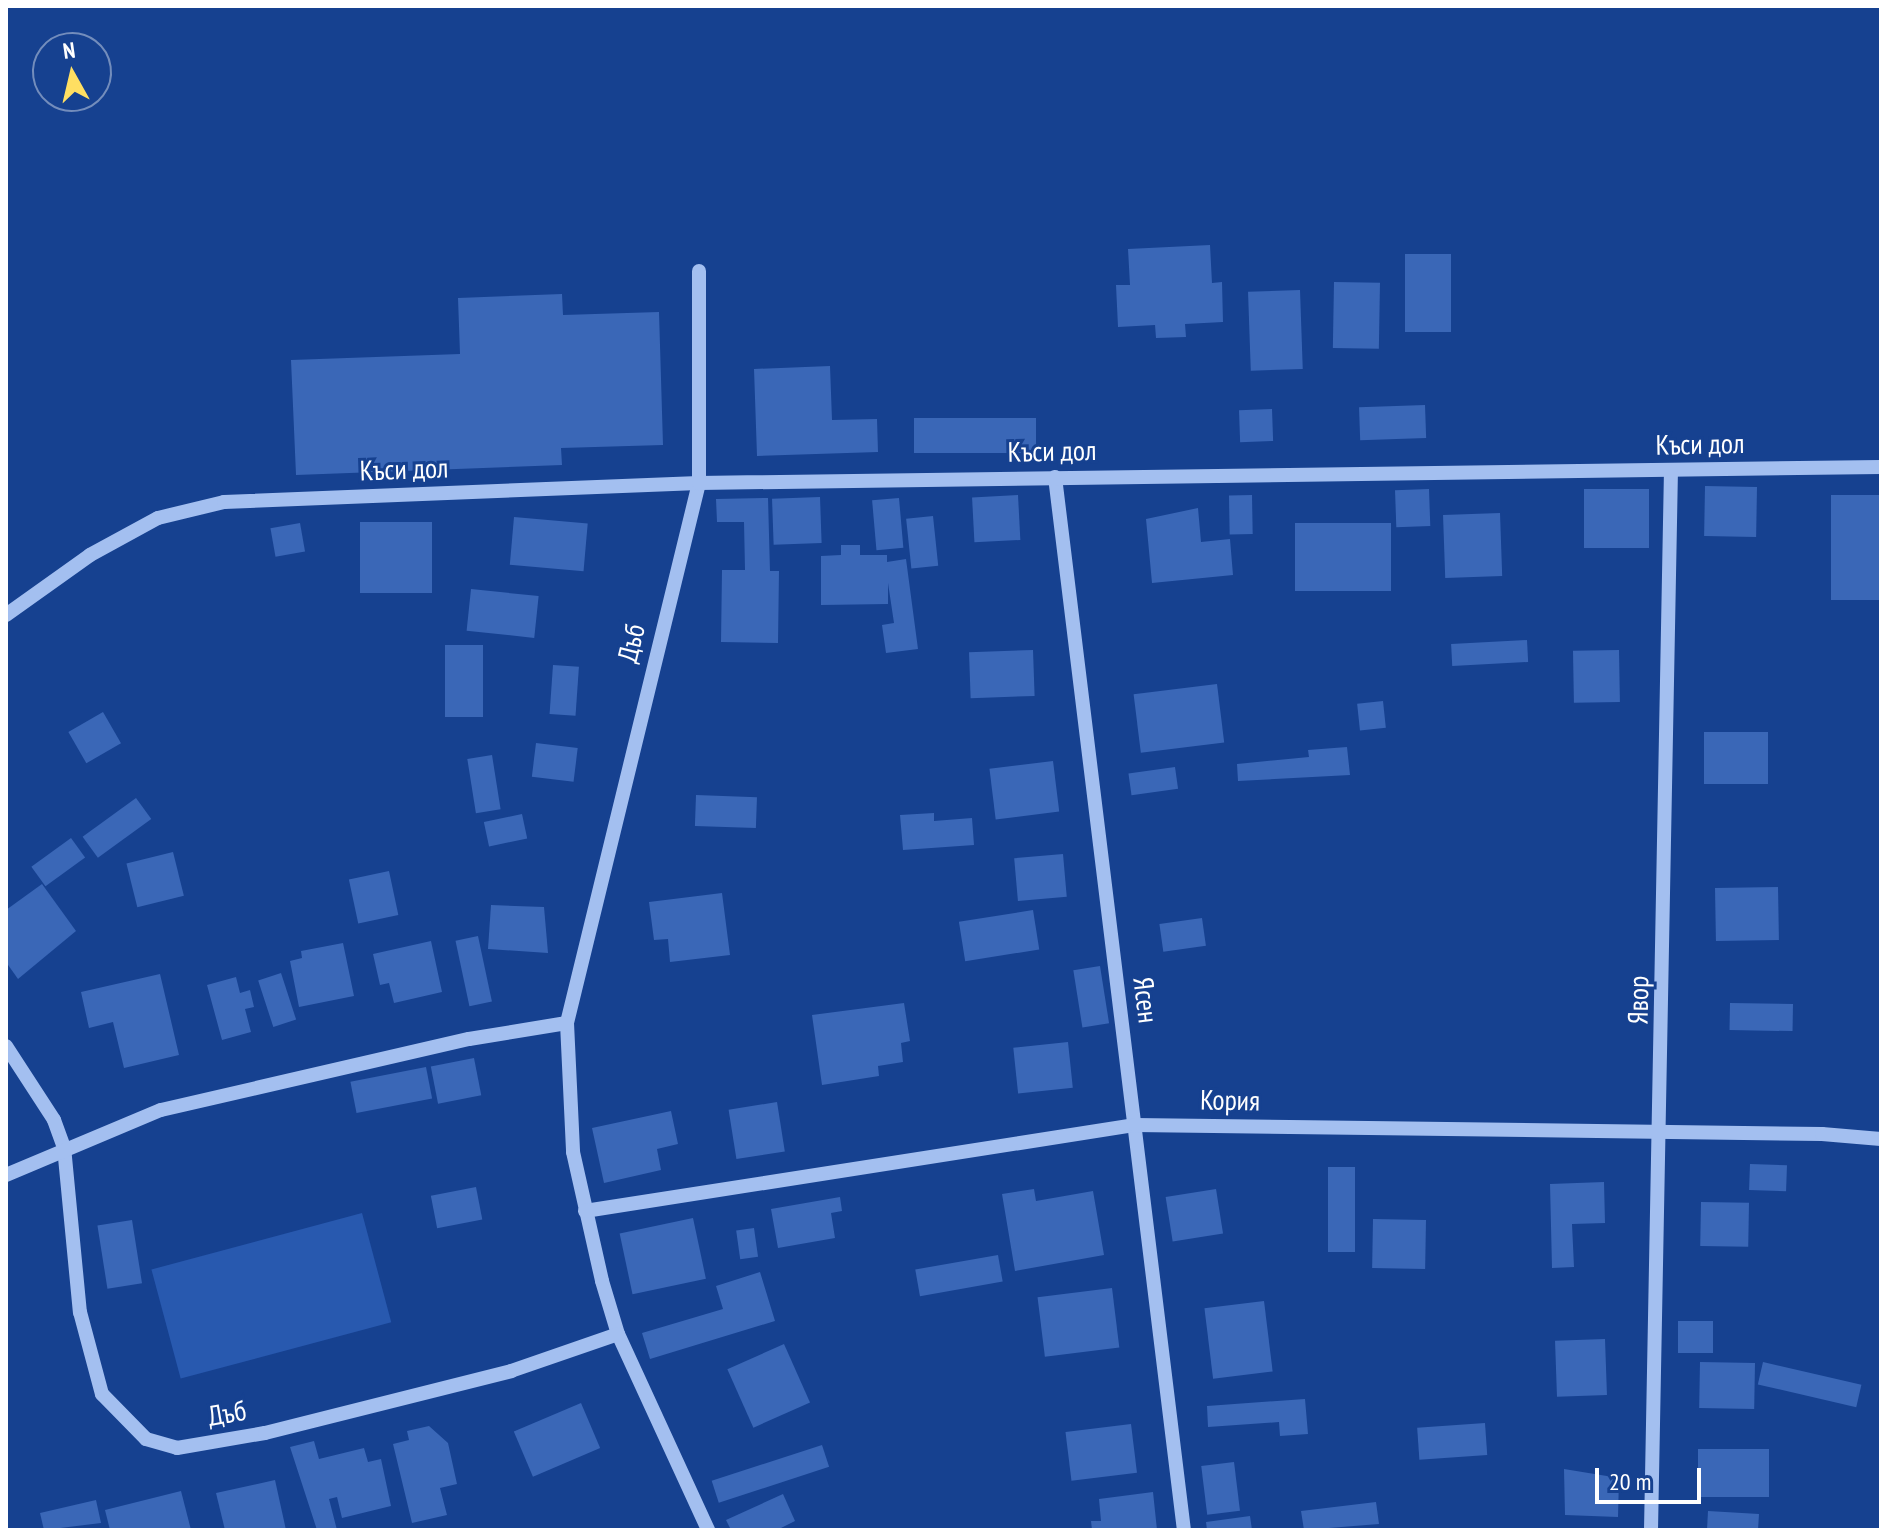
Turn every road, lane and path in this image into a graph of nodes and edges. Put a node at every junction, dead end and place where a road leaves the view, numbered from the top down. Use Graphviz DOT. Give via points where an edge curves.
graph roads {
  1 [pos="699,271"];
  2 [pos="1881,467"];
  3 [pos="1671,471"];
  4 [pos="1055,477"];
  5 [pos="699,483"];
  6 [pos="6,615"];
  7 [pos="567,1023"];
  8 [pos="6,1046"];
  9 [pos="1135,1125"];
  10 [pos="1662,1135"];
  11 [pos="1881,1139"];
  12 [pos="64,1147"];
  13 [pos="6,1175"];
  14 [pos="585,1211"];
  15 [pos="618,1334"];
  16 [pos="708,1530"];
  17 [pos="1184,1530"];
  18 [pos="1651,1530"];
  1 -- 5 [label="street, Дъб"];
  2 -- 3 [label="street, Къси дол"];
  3 -- 4 [label="street, Къси дол"];
  3 -- 10 [label="street, Явор"];
  4 -- 5 [label="street, Къси дол"];
  4 -- 9 [label="street, Ясен"];
  5 -- 6 [label="street, Къси дол" via="224,502 158,518 90,555"];
  5 -- 7 [label="street, Дъб"];
  7 -- 12 [label="street" via="469,1039 161,1110"];
  7 -- 14 [label="street, Дъб" via="573,1152"];
  8 -- 12 [label="street, Дъб" via="54,1120"];
  9 -- 10 [label="street, Кория"];
  9 -- 14 [label="street, Кория"];
  9 -- 17 [label="street, Ясен"];
  10 -- 11 [label="street, Кория" via="1779,1133"];
  10 -- 18 [label="street, Явор"];
  12 -- 13 [label="street"];
  12 -- 15 [label="street, Дъб" via="80,1312 102,1394 146,1439 177,1448 265,1433 511,1371"];
  14 -- 15 [label="street, Дъб"];
  15 -- 16 [label="street, Дъб"];
}
